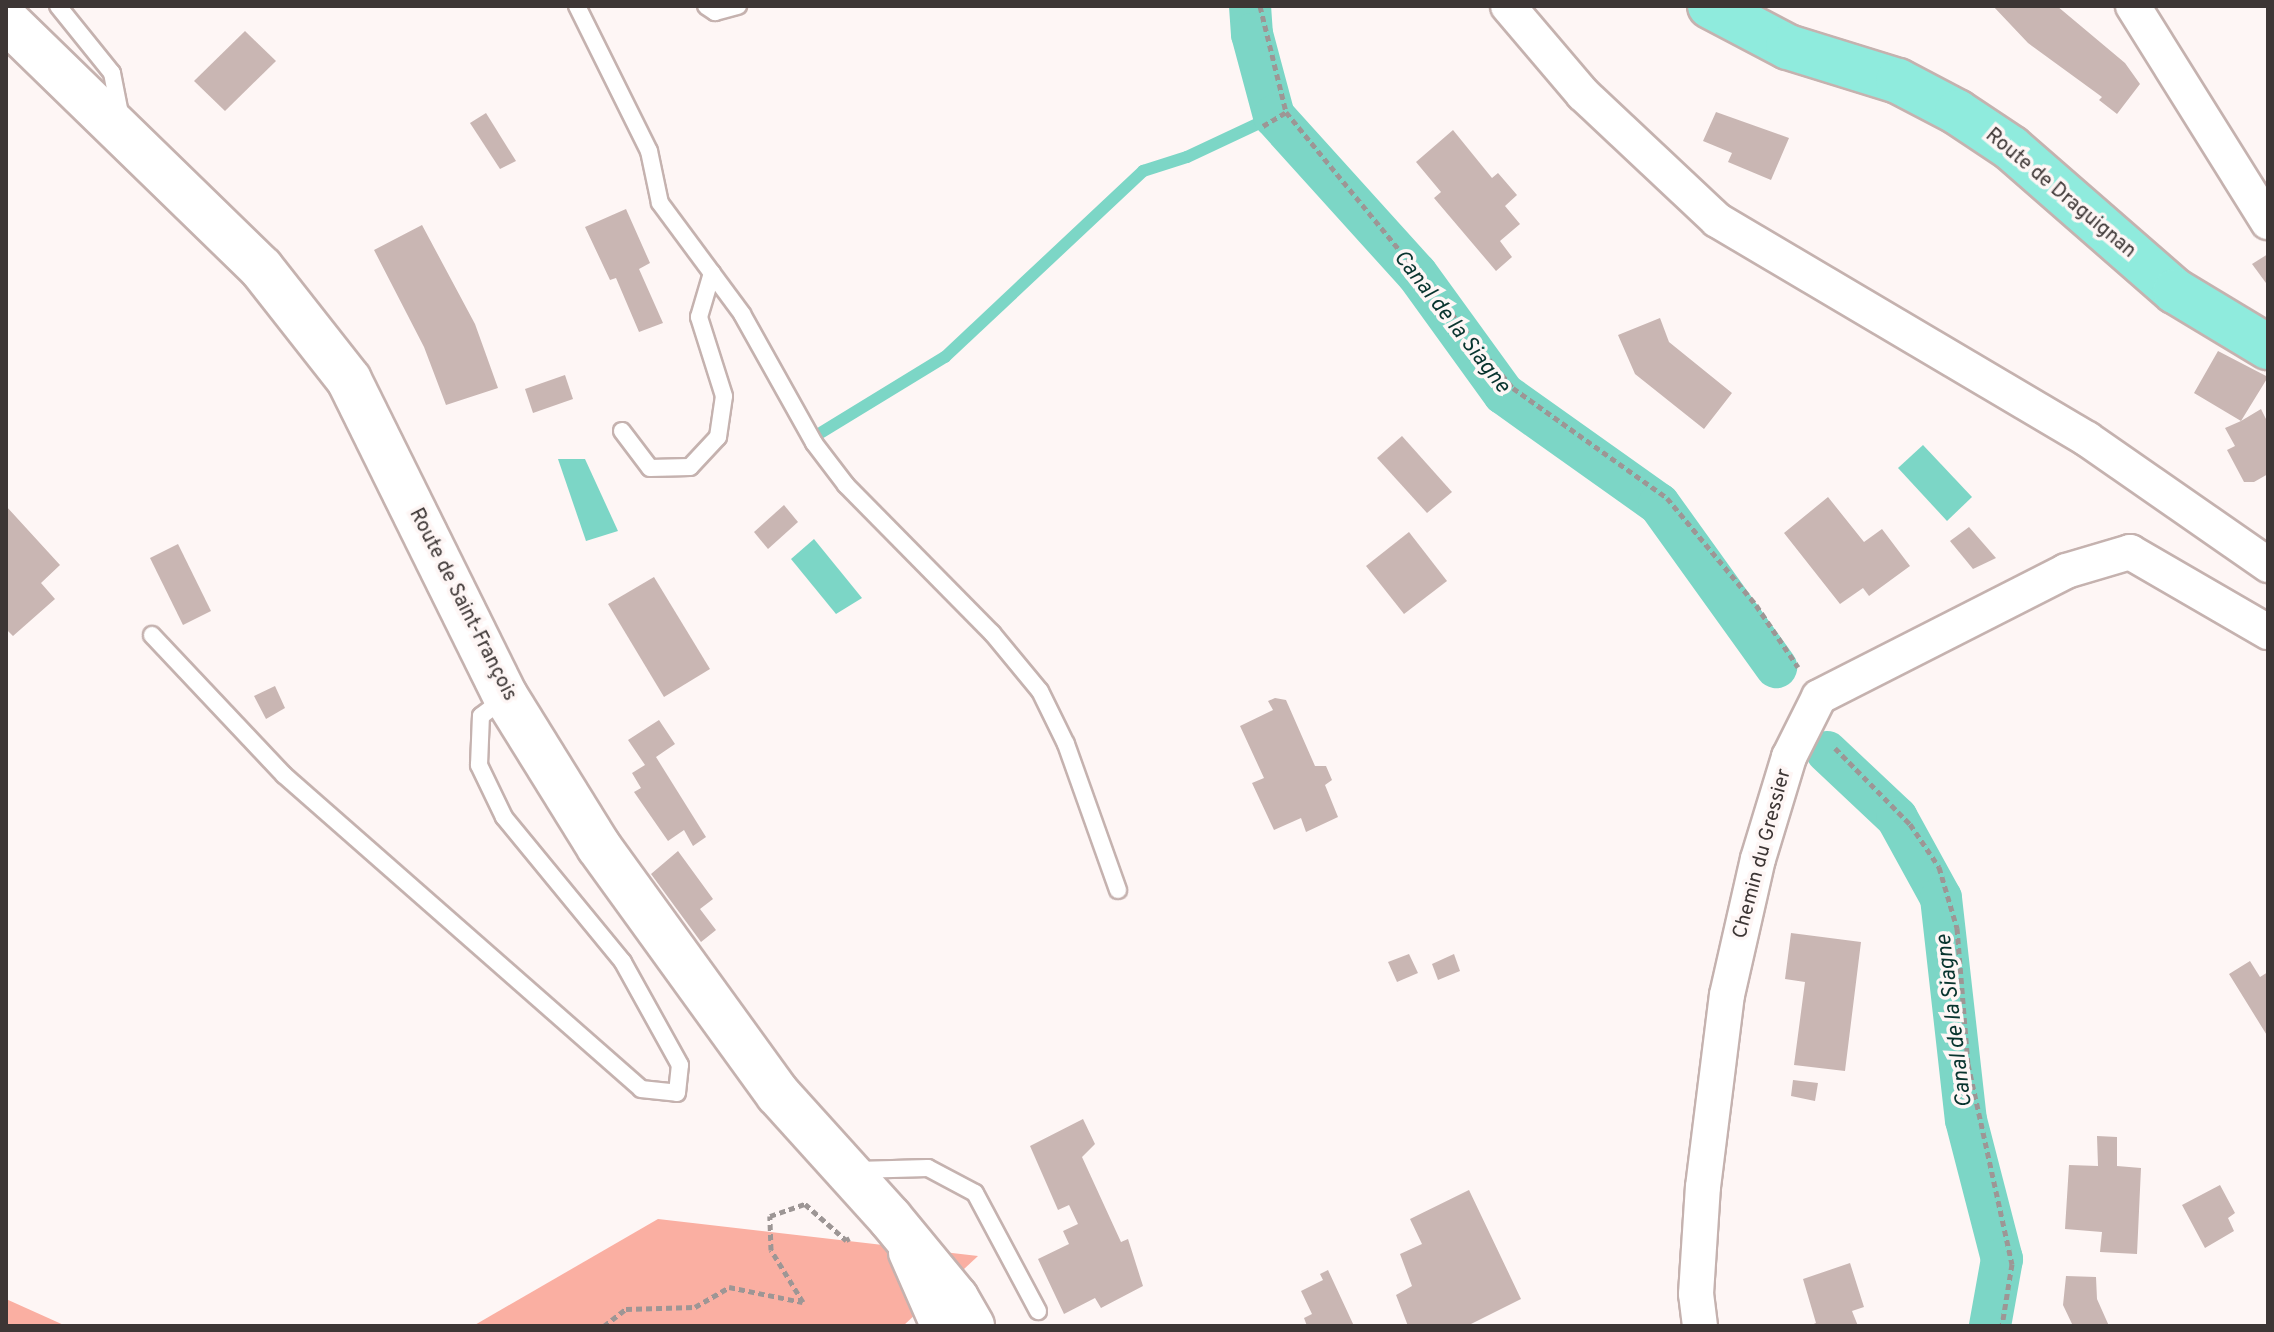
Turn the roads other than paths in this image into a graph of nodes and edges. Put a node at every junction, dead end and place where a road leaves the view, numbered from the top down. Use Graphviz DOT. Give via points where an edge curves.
graph roads {
  1 [pos="58,6"];
  2 [pos="577,6"];
  3 [pos="706,6"];
  4 [pos="738,6"];
  5 [pos="1508,6"];
  6 [pos="1710,6"];
  7 [pos="2133,6"];
  8 [pos="6,20"];
  9 [pos="124,132"];
  10 [pos="2268,222"];
  11 [pos="712,273"];
  12 [pos="2268,347"];
  13 [pos="622,431"];
  14 [pos="2268,565"];
  15 [pos="2268,632"];
  16 [pos="152,635"];
  17 [pos="506,697"];
  18 [pos="1118,890"];
  19 [pos="847,1170"];
  20 [pos="890,1218"];
  21 [pos="1038,1311"];
  22 [pos="938,1326"];
  23 [pos="972,1326"];
  24 [pos="1700,1326"];
  1 -- 9 [label="lane" via="112,73"];
  2 -- 11 [label="lane" via="649,151 660,203"];
  3 -- 4 [label="lane" via="715,12"];
  5 -- 14 [label="street" via="1583,94 1717,220 2087,439"];
  6 -- 12 [label="main road, Route de Draguignan" via="1788,47 1898,81 1957,112 2011,148 2175,291"];
  7 -- 10 [label="street"];
  8 -- 9 [label="main road, Route de Saint-François"];
  9 -- 17 [label="main road, Route de Saint-François" via="261,268 349,380"];
  11 -- 13 [label="lane" via="699,317 724,396 718,437 690,467 650,468"];
  11 -- 18 [label="lane" via="742,314 814,443 846,485 992,633 1040,691 1066,744"];
  15 -- 24 [label="street, Chemin du Gressier" via="2130,552 2066,571 1819,697 1789,757 1758,859 1727,995 1703,1187 1696,1294"];
  16 -- 17 [label="lane" via="284,775 629,1079 641,1089 677,1093 680,1065 623,962 504,817 479,765 481,716"];
  17 -- 19 [label="main road, Route de Saint-François" via="599,847 698,986 778,1094"];
  19 -- 20 [label="main road, Route de Saint-François"];
  19 -- 21 [label="lane" via="928,1168 975,1193"];
  20 -- 22 [label="street"];
  20 -- 23 [label="main road, Route de Saint-François" via="956,1298"];
}
